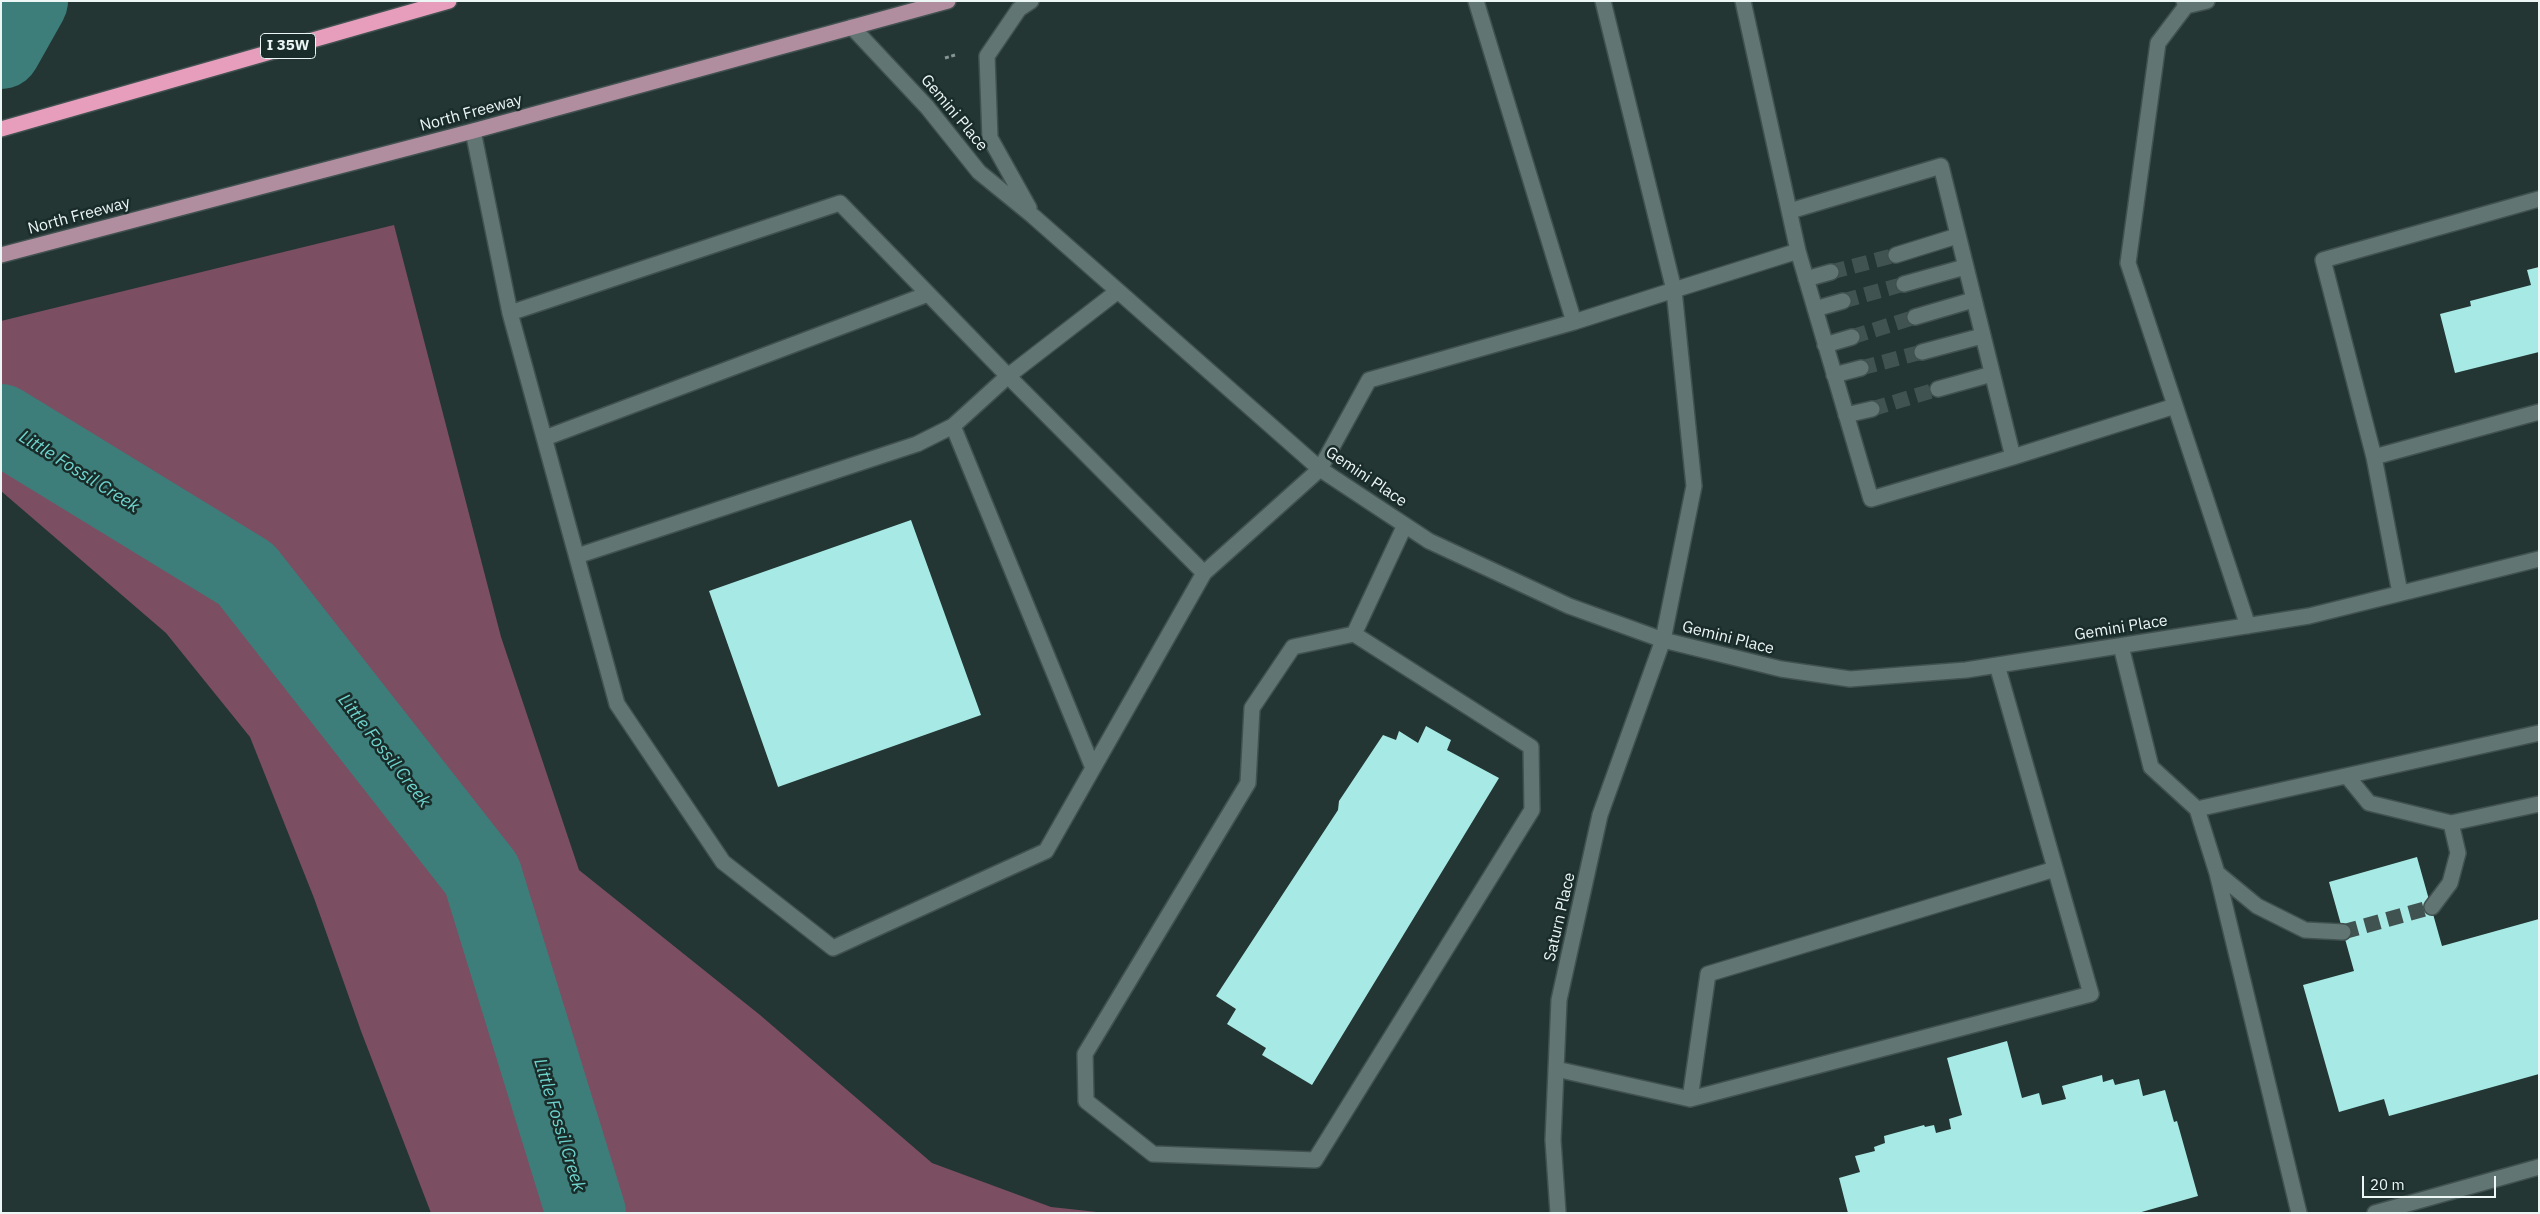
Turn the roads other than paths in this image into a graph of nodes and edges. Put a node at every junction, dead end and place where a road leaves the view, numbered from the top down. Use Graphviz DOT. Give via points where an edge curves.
graph roads {
  1 [pos="448,1"];
  2 [pos="948,1"];
  3 [pos="1031,1"];
  4 [pos="1603,1"];
  5 [pos="1743,1"];
  6 [pos="2207,1"];
  7 [pos="1479,2"];
  8 [pos="2185,4"];
  9 [pos="852,27"];
  10 [pos="1,129"];
  11 [pos="473,131"];
  12 [pos="2539,199"];
  13 [pos="1790,211"];
  14 [pos="1033,216"];
  15 [pos="1957,236"];
  16 [pos="1798,250"];
  17 [pos="1,255"];
  18 [pos="1896,255"];
  19 [pos="1964,267"];
  20 [pos="1830,272"];
  21 [pos="1806,279"];
  22 [pos="1904,284"];
  23 [pos="1674,290"];
  24 [pos="1118,291"];
  25 [pos="928,294"];
  26 [pos="1973,300"];
  27 [pos="1843,301"];
  28 [pos="1815,309"];
  29 [pos="510,312"];
  30 [pos="1915,317"];
  31 [pos="1574,322"];
  32 [pos="1982,336"];
  33 [pos="1852,337"];
  34 [pos="1826,345"];
  35 [pos="1922,352"];
  36 [pos="1861,368"];
  37 [pos="1992,374"];
  38 [pos="1834,375"];
  39 [pos="1008,376"];
  40 [pos="1938,389"];
  41 [pos="2175,406"];
  42 [pos="1872,408"];
  43 [pos="2539,412"];
  44 [pos="1846,415"];
  45 [pos="953,426"];
  46 [pos="545,438"];
  47 [pos="2013,457"];
  48 [pos="2374,457"];
  49 [pos="1320,469"];
  50 [pos="1405,525"];
  51 [pos="577,556"];
  52 [pos="2539,559"];
  53 [pos="1204,573"];
  54 [pos="2400,593"];
  55 [pos="2248,626"];
  56 [pos="1354,634"];
  57 [pos="1664,640"];
  58 [pos="2121,646"];
  59 [pos="1997,665"];
  60 [pos="2539,733"];
  61 [pos="1093,768"];
  62 [pos="2347,776"];
  63 [pos="2539,804"];
  64 [pos="2197,809"];
  65 [pos="2451,823"];
  66 [pos="2055,869"];
  67 [pos="2217,873"];
  68 [pos="2432,907"];
  69 [pos="2343,932"];
  70 [pos="1556,1069"];
  71 [pos="1690,1099"];
  72 [pos="2539,1167"];
  73 [pos="1558,1213"];
  74 [pos="2299,1213"];
  75 [pos="2375,1213"];
  1 -- 10 [label="highway, I 35W"];
  2 -- 9 [label="main road, North Freeway"];
  3 -- 14 [label="street, Gemini Place" via="1019,9 987,56 990,138"];
  4 -- 23 [label="street, Saturn Place"];
  5 -- 13 [label="street"];
  6 -- 8 [label="street"];
  7 -- 31 [label="street"];
  8 -- 41 [label="street" via="2158,43 2128,264"];
  9 -- 11 [label="main road, North Freeway"];
  9 -- 14 [label="street, Gemini Place" via="927,107 979,172"];
  11 -- 17 [label="main road, North Freeway"];
  11 -- 29 [label="street"];
  12 -- 48 [label="street" via="2322,260"];
  13 -- 15 [label="street" via="1942,166"];
  13 -- 16 [label="street"];
  14 -- 24 [label="street, Gemini Place"];
  15 -- 18 [label="street"];
  15 -- 19 [label="street"];
  16 -- 21 [label="street"];
  16 -- 23 [label="street"];
  19 -- 22 [label="street"];
  19 -- 26 [label="street"];
  20 -- 21 [label="street"];
  21 -- 28 [label="street"];
  23 -- 31 [label="street"];
  23 -- 57 [label="street, Saturn Place" via="1694,486"];
  24 -- 39 [label="street"];
  24 -- 49 [label="street, Gemini Place"];
  25 -- 29 [label="street" via="840,204"];
  25 -- 39 [label="street"];
  25 -- 46 [label="street"];
  26 -- 30 [label="street"];
  26 -- 32 [label="street"];
  27 -- 28 [label="street"];
  28 -- 34 [label="street"];
  29 -- 46 [label="street"];
  31 -- 49 [label="street" via="1369,380"];
  32 -- 35 [label="street"];
  32 -- 37 [label="street"];
  33 -- 34 [label="street"];
  34 -- 38 [label="street"];
  36 -- 38 [label="street"];
  37 -- 40 [label="street"];
  37 -- 47 [label="street"];
  38 -- 44 [label="street"];
  39 -- 45 [label="street"];
  39 -- 53 [label="street"];
  41 -- 47 [label="street"];
  41 -- 55 [label="street"];
  42 -- 44 [label="street"];
  43 -- 48 [label="street"];
  44 -- 47 [label="street" via="1871,499"];
  45 -- 51 [label="street" via="917,444"];
  45 -- 61 [label="street"];
  46 -- 51 [label="street"];
  48 -- 54 [label="street"];
  49 -- 50 [label="street, Gemini Place"];
  49 -- 53 [label="street"];
  50 -- 56 [label="street"];
  50 -- 57 [label="street, Gemini Place" via="1429,541 1570,606"];
  51 -- 61 [label="street" via="617,704 723,862 833,948 1046,851"];
  52 -- 54 [label="street, Gemini Place"];
  53 -- 61 [label="street"];
  54 -- 55 [label="street, Gemini Place" via="2309,616"];
  55 -- 58 [label="street, Gemini Place"];
  56 -- 56 [label="street" via="1293,648 1252,708 1248,783 1085,1054 1086,1101 1153,1154 1315,1160 1532,810 1530,747"];
  57 -- 59 [label="street, Gemini Place" via="1781,669 1850,679"];
  57 -- 70 [label="street, Saturn Place" via="1600,815 1559,1000"];
  58 -- 59 [label="street, Gemini Place"];
  58 -- 64 [label="street" via="2151,767"];
  59 -- 66 [label="street"];
  60 -- 62 [label="street"];
  62 -- 64 [label="street"];
  62 -- 65 [label="street" via="2369,803"];
  63 -- 65 [label="street"];
  64 -- 67 [label="street"];
  65 -- 68 [label="street" via="2458,853 2450,882"];
  66 -- 71 [label="street" via="1708,974"];
  66 -- 71 [label="street" via="2091,994"];
  67 -- 69 [label="street" via="2257,906 2304,930"];
  67 -- 74 [label="street"];
  70 -- 71 [label="street"];
  70 -- 73 [label="street, Saturn Place" via="1553,1140"];
  72 -- 75 [label="street"];
}
